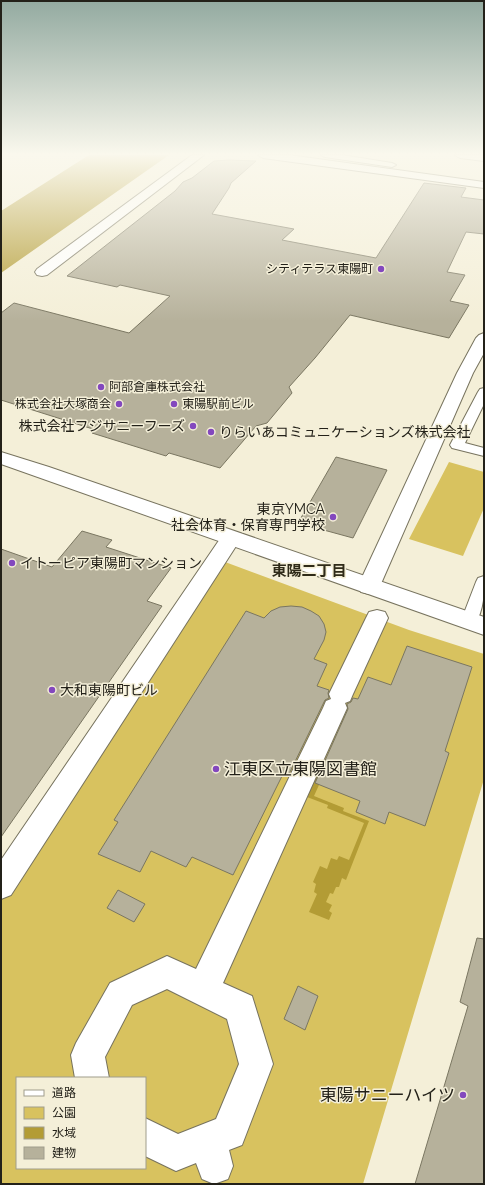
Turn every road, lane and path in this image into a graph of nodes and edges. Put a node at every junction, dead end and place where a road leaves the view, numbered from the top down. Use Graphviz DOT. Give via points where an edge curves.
graph roads {
  1 [pos="125,210"];
  2 [pos="42,272"];
  3 [pos="484,338"];
  4 [pos="484,392"];
  5 [pos="484,452"];
  6 [pos="1,458"];
  7 [pos="231,538"];
  8 [pos="484,582"];
  9 [pos="369,586"];
  10 [pos="377,618"];
  11 [pos="477,623"];
  12 [pos="1,885"];
  13 [pos="203,990"];
  14 [pos="92,1077"];
  15 [pos="146,1137"];
  1 -- 2 [label="street"];
  3 -- 9 [label="street" via="464,373"];
  4 -- 5 [label="lane" via="456,445"];
  6 -- 7 [label="street"];
  7 -- 9 [label="street"];
  7 -- 12 [label="street"];
  8 -- 11 [label="lane"];
  9 -- 11 [label="street"];
  10 -- 13 [label="street"];
  13 -- 14 [label="street" via="168,972 121,994 88,1055"];
  13 -- 15 [label="street" via="240,1008 256,1064 229,1132 212,1153 176,1153"];
}
